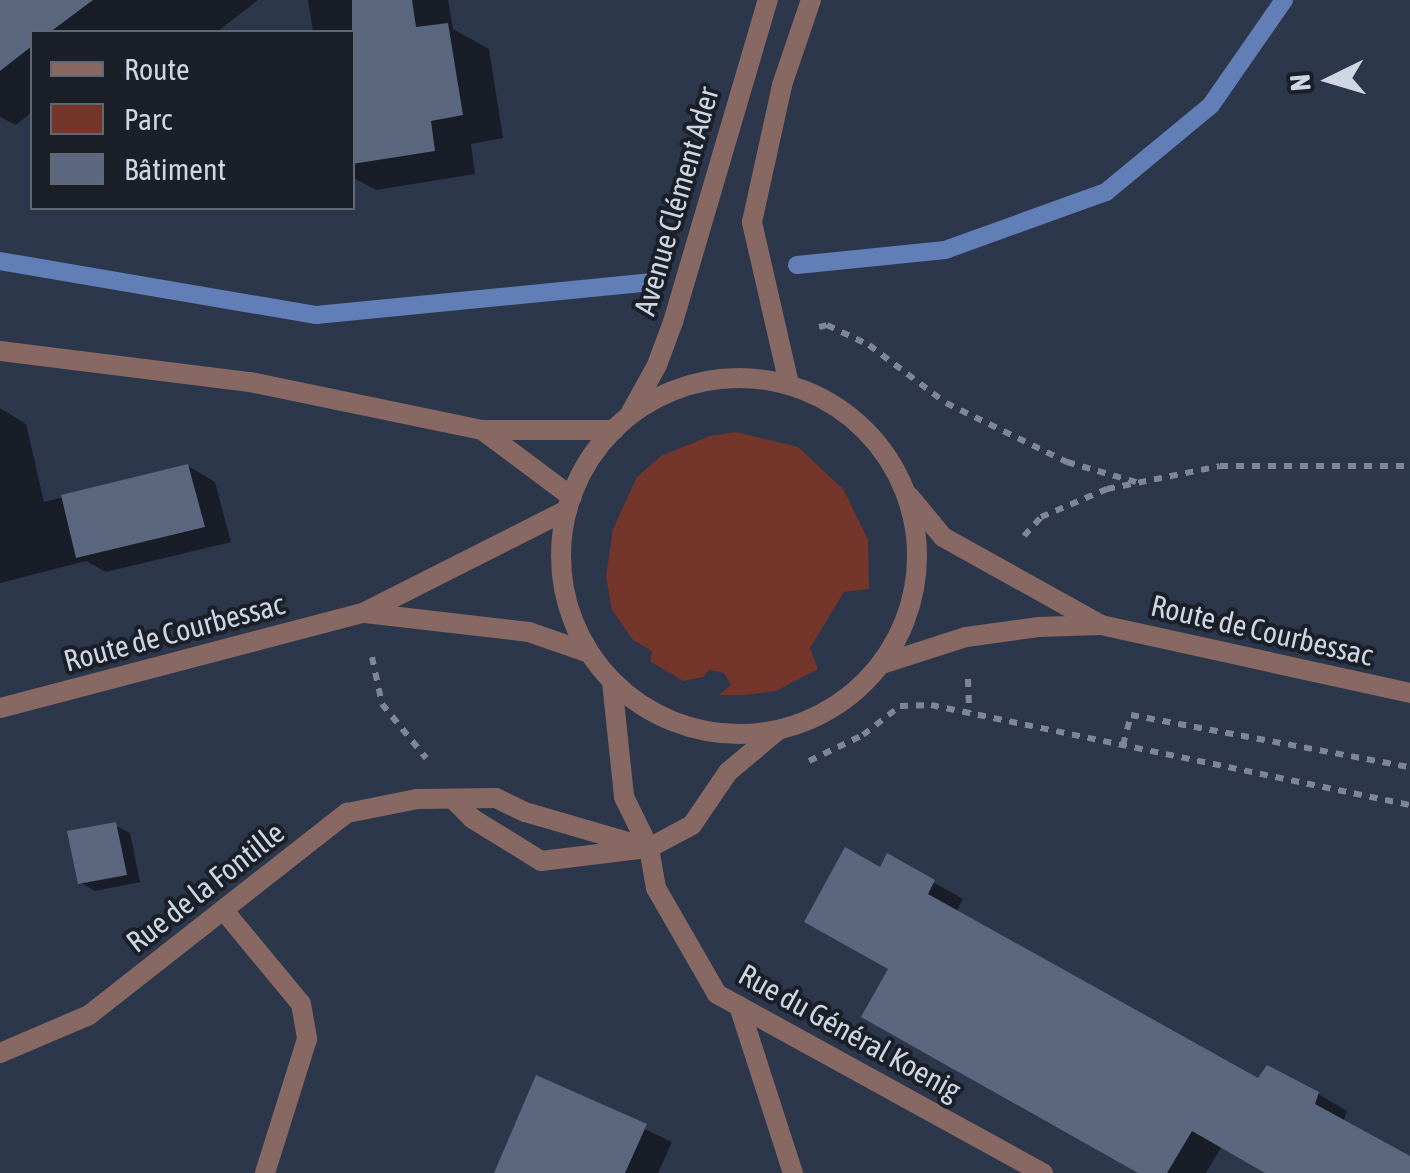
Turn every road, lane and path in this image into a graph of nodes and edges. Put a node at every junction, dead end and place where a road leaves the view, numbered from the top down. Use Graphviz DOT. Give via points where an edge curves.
graph roads {
  1 [pos="768,0"];
  2 [pos="811,0"];
  3 [pos="812,328"];
  4 [pos="0,351"];
  5 [pos="789,384"];
  6 [pos="630,414"];
  7 [pos="482,430"];
  8 [pos="614,430"];
  9 [pos="1410,466"];
  10 [pos="1137,483"];
  11 [pos="908,494"];
  12 [pos="569,504"];
  13 [pos="1015,547"];
  14 [pos="363,613"];
  15 [pos="1101,625"];
  16 [pos="590,653"];
  17 [pos="882,664"];
  18 [pos="968,674"];
  19 [pos="612,682"];
  20 [pos="1410,693"];
  21 [pos="0,708"];
  22 [pos="969,712"];
  23 [pos="777,731"];
  24 [pos="1123,745"];
  25 [pos="795,765"];
  26 [pos="1410,768"];
  27 [pos="454,800"];
  28 [pos="1410,806"];
  29 [pos="649,848"];
  30 [pos="224,912"];
  31 [pos="738,1006"];
  32 [pos="0,1052"];
  33 [pos="265,1173"];
  34 [pos="793,1173"];
  35 [pos="1043,1173"];
  1 -- 6 [label="street, Avenue Clément Ader" via="672,322"];
  2 -- 5 [label="street" via="782,85 752,222"];
  3 -- 10 [label="path" via="827,325 869,345 946,403 1067,462"];
  4 -- 7 [label="street" via="250,382"];
  5 -- 6 [label="street" via="734,377 679,387"];
  5 -- 11 [label="street" via="840,408 880,446"];
  6 -- 8 [label="street"];
  7 -- 8 [label="street"];
  7 -- 12 [label="street"];
  8 -- 12 [label="street"];
  9 -- 10 [label="path" via="1220,466"];
  10 -- 13 [label="path" via="1041,517"];
  11 -- 15 [label="street, Route de Courbessac" via="943,537"];
  11 -- 17 [label="street" via="918,553 910,612"];
  12 -- 14 [label="street, Route de Courbessac"];
  12 -- 16 [label="street" via="561,560 568,608"];
  14 -- 16 [label="street, Route de Courbessac" via="529,632"];
  14 -- 21 [label="street, Route de Courbessac"];
  14 -- 27 [label="path" via="382,704"];
  15 -- 17 [label="street, Route de Courbessac" via="966,638"];
  15 -- 20 [label="street, Route de Courbessac"];
  16 -- 19 [label="street"];
  17 -- 23 [label="street" via="853,695 817,718"];
  18 -- 22 [label="path"];
  19 -- 23 [label="street" via="660,717 689,726 718,734"];
  19 -- 29 [label="street, Rue du Général Koenig" via="624,797"];
  22 -- 24 [label="path"];
  22 -- 25 [label="path" via="900,706 828,756"];
  23 -- 29 [label="street" via="728,772 692,825"];
  24 -- 26 [label="path" via="1130,715"];
  24 -- 28 [label="path"];
  27 -- 29 [label="street, Rue de la Fontille" via="496,798"];
  27 -- 29 [label="street" via="541,861"];
  27 -- 30 [label="street, Rue de la Fontille" via="417,798 348,813"];
  29 -- 31 [label="street, Rue du Général Koenig" via="656,888 717,994"];
  30 -- 32 [label="street, Rue de la Fontille" via="88,1015"];
  30 -- 33 [label="street" via="302,1004 306,1039"];
  31 -- 34 [label="street"];
  31 -- 35 [label="street, Rue du Général Koenig"];
}
